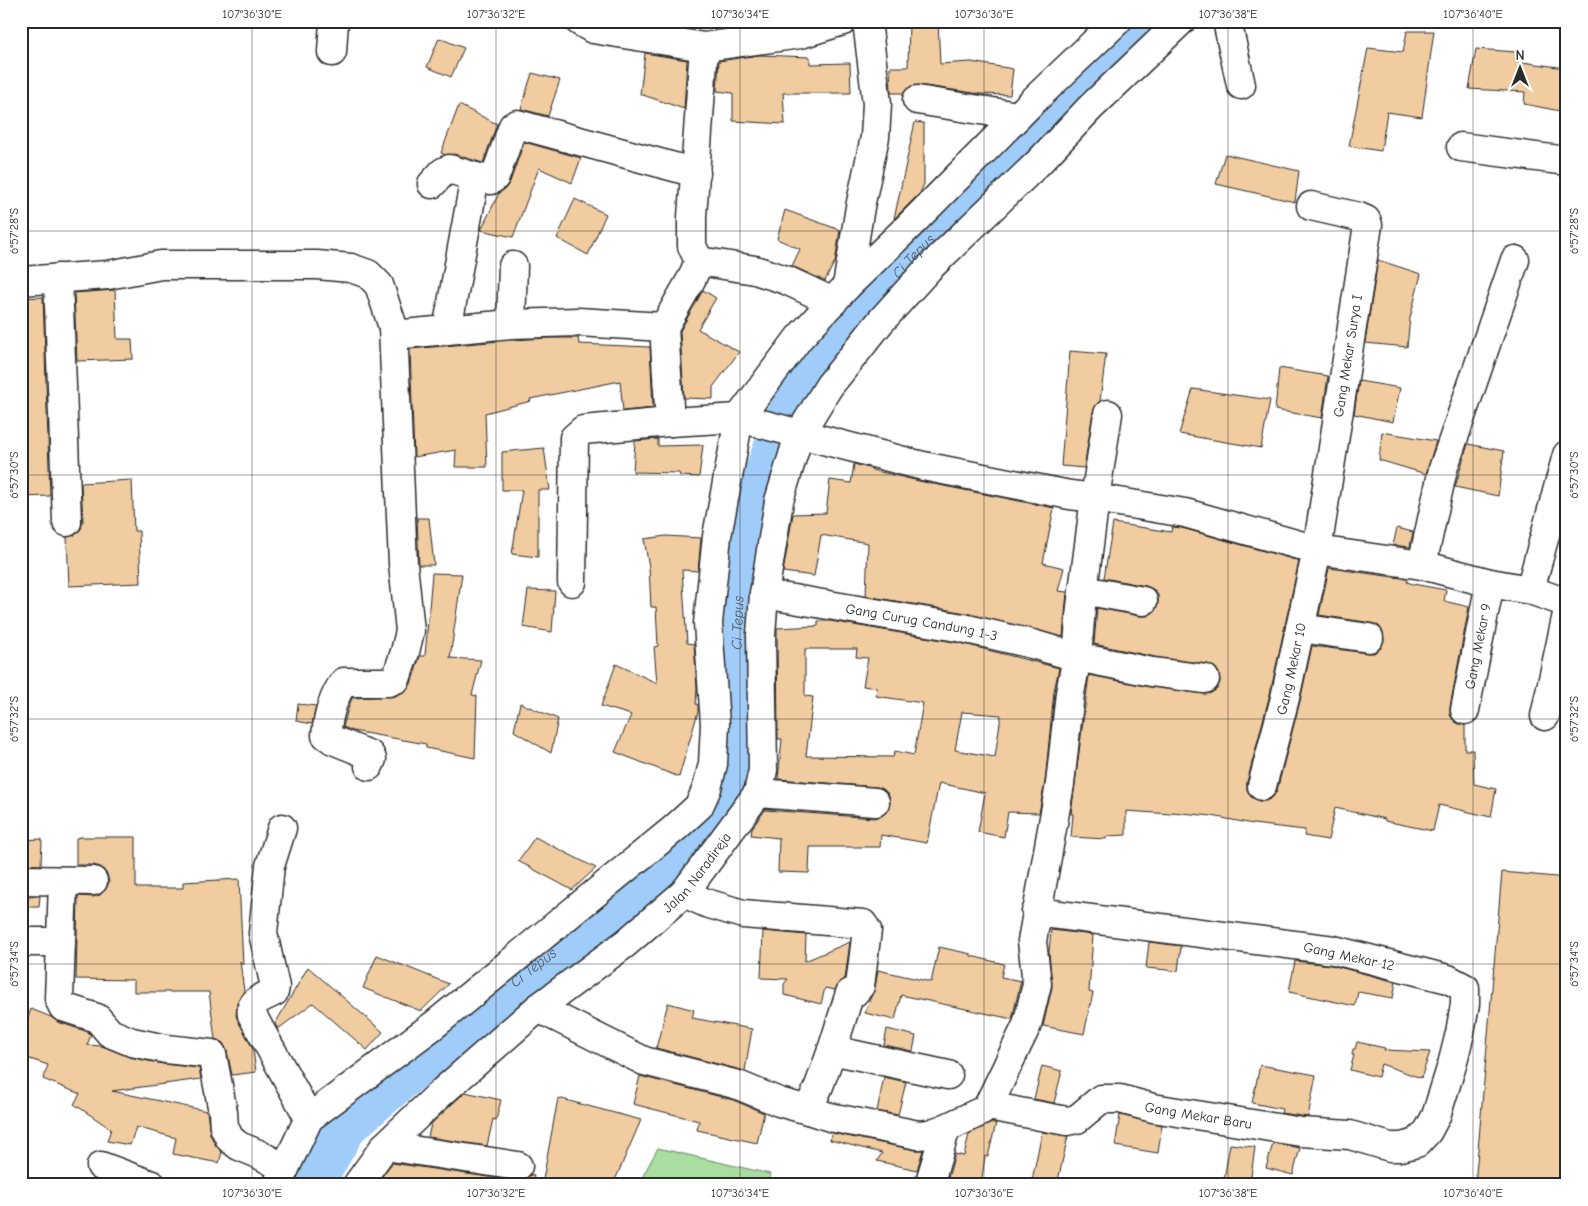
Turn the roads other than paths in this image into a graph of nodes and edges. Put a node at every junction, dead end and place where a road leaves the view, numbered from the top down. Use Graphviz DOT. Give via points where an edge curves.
graph roads {
  1 [pos="334,21"];
  2 [pos="579,21"];
  3 [pos="843,21"];
  4 [pos="867,21"];
  5 [pos="1116,21"];
  6 [pos="1181,21"];
  7 [pos="1227,21"];
  8 [pos="704,47"];
  9 [pos="332,52"];
  10 [pos="1241,85"];
  11 [pos="917,100"];
  12 [pos="1018,116"];
  13 [pos="1461,147"];
  14 [pos="1567,161"];
  15 [pos="696,174"];
  16 [pos="475,177"];
  17 [pos="432,184"];
  18 [pos="1311,206"];
  19 [pos="1515,260"];
  20 [pos="699,261"];
  21 [pos="514,266"];
  22 [pos="58,278"];
  23 [pos="21,281"];
  24 [pos="840,294"];
  25 [pos="511,324"];
  26 [pos="394,326"];
  27 [pos="664,327"];
  28 [pos="447,330"];
  29 [pos="1108,414"];
  30 [pos="743,420"];
  31 [pos="670,422"];
  32 [pos="792,433"];
  33 [pos="1567,454"];
  34 [pos="1095,498"];
  35 [pos="67,522"];
  36 [pos="1316,550"];
  37 [pos="1422,565"];
  38 [pos="572,582"];
  39 [pos="1490,583"];
  40 [pos="1083,590"];
  41 [pos="1530,590"];
  42 [pos="764,594"];
  43 [pos="1143,601"];
  44 [pos="1567,603"];
  45 [pos="1567,614"];
  46 [pos="1300,628"];
  47 [pos="1369,638"];
  48 [pos="1077,657"];
  49 [pos="1205,679"];
  50 [pos="1465,710"];
  51 [pos="1545,716"];
  52 [pos="369,766"];
  53 [pos="1262,786"];
  54 [pos="758,793"];
  55 [pos="875,802"];
  56 [pos="282,828"];
  57 [pos="21,880"];
  58 [pos="63,881"];
  59 [pos="93,881"];
  60 [pos="684,893"];
  61 [pos="1036,912"];
  62 [pos="21,942"];
  63 [pos="61,942"];
  64 [pos="538,1008"];
  65 [pos="832,1050"];
  66 [pos="948,1075"];
  67 [pos="988,1106"];
  68 [pos="808,1110"];
  69 [pos="309,1118"];
  70 [pos="946,1128"];
  71 [pos="1417,1143"];
  72 [pos="385,1146"];
  73 [pos="101,1166"];
  74 [pos="518,1166"];
  75 [pos="281,1176"];
  76 [pos="152,1185"];
  77 [pos="357,1185"];
  78 [pos="929,1185"];
  1 -- 9 [label="street"];
  2 -- 8 [label="street" via="593,29"];
  3 -- 8 [label="street" via="801,34"];
  4 -- 24 [label="street" via="876,104 875,136"];
  5 -- 12 [label="street"];
  6 -- 32 [label="street, Jalan Naradireja" via="928,269 881,321"];
  7 -- 10 [label="street"];
  8 -- 15 [label="street"];
  11 -- 12 [label="street"];
  12 -- 24 [label="street"];
  13 -- 14 [label="street"];
  15 -- 16 [label="street" via="517,124 513,126 495,176 491,180"];
  15 -- 20 [label="street" via="692,246"];
  16 -- 17 [label="street" via="449,170"];
  16 -- 28 [label="street"];
  18 -- 36 [label="street, Gang Mekar Surya I" via="1359,217 1368,225"];
  19 -- 37 [label="street" via="1443,470"];
  20 -- 24 [label="street" via="755,270"];
  20 -- 27 [label="street"];
  21 -- 25 [label="street"];
  22 -- 23 [label="street"];
  22 -- 26 [label="street" via="108,275 161,265 317,264 351,268 368,274 378,285"];
  22 -- 35 [label="street"];
  24 -- 30 [label="street" via="799,338"];
  25 -- 27 [label="street" via="578,322"];
  25 -- 28 [label="street"];
  26 -- 28 [label="street" via="404,334"];
  26 -- 52 [label="street" via="403,564 410,631 396,679 389,682 344,682 338,690 326,735 370,755"];
  27 -- 31 [label="street"];
  29 -- 34 [label="street"];
  30 -- 31 [label="street"];
  30 -- 32 [label="street"];
  30 -- 69 [label="street" via="716,536 708,623 715,724 713,764 699,806 449,1012"];
  31 -- 38 [label="street" via="583,430 574,438"];
  32 -- 34 [label="street" via="923,466 1070,496"];
  32 -- 42 [label="street, Jalan Naradireja"];
  33 -- 41 [label="street"];
  34 -- 36 [label="street" via="1185,513"];
  34 -- 40 [label="street"];
  36 -- 37 [label="street"];
  36 -- 46 [label="street, Gang Mekar 10"];
  37 -- 39 [label="street"];
  39 -- 41 [label="street"];
  39 -- 50 [label="street, Gang Mekar 9"];
  40 -- 43 [label="street"];
  40 -- 48 [label="street"];
  41 -- 44 [label="street"];
  42 -- 48 [label="street, Gang Curug Candung 1-3" via="963,628"];
  42 -- 54 [label="street, Jalan Naradireja" via="761,635 763,770"];
  45 -- 51 [label="street"];
  46 -- 47 [label="street"];
  46 -- 53 [label="street, Gang Mekar 10"];
  48 -- 49 [label="street, Gang Curug Candung 1-3"];
  48 -- 61 [label="street" via="1060,784"];
  54 -- 55 [label="street"];
  54 -- 60 [label="street, Jalan Naradireja"];
  56 -- 69 [label="street" via="270,866 262,933 275,987 274,992 250,1008"];
  57 -- 58 [label="street"];
  58 -- 59 [label="street"];
  58 -- 63 [label="street"];
  60 -- 64 [label="street, Jalan Naradireja" via="626,943"];
  60 -- 65 [label="street" via="743,914 863,924 867,930 860,986 850,993"];
  61 -- 67 [label="street" via="1032,941 1036,984 1027,1025"];
  61 -- 71 [label="street, Gang Mekar 12" via="1334,950 1448,979 1465,988 1465,1004 1452,1065 1436,1116"];
  62 -- 63 [label="street"];
  63 -- 75 [label="street" via="59,999 62,1007 97,1018 110,1033 132,1042 212,1054 224,1127 230,1138 256,1153"];
  64 -- 68 [label="street" via="644,1061 738,1085"];
  64 -- 72 [label="street, Jalan Naradireja"];
  65 -- 66 [label="street"];
  65 -- 68 [label="street"];
  67 -- 70 [label="street"];
  67 -- 71 [label="street, Gang Mekar Baru" via="1067,1120 1077,1119 1101,1099 1120,1099 1154,1108 1301,1132 1350,1136 1390,1147"];
  68 -- 70 [label="street" via="830,1118 918,1136"];
  69 -- 75 [label="street"];
  70 -- 78 [label="street"];
  72 -- 74 [label="street"];
  72 -- 77 [label="street, Jalan Naradireja"];
  73 -- 76 [label="street"];
}
